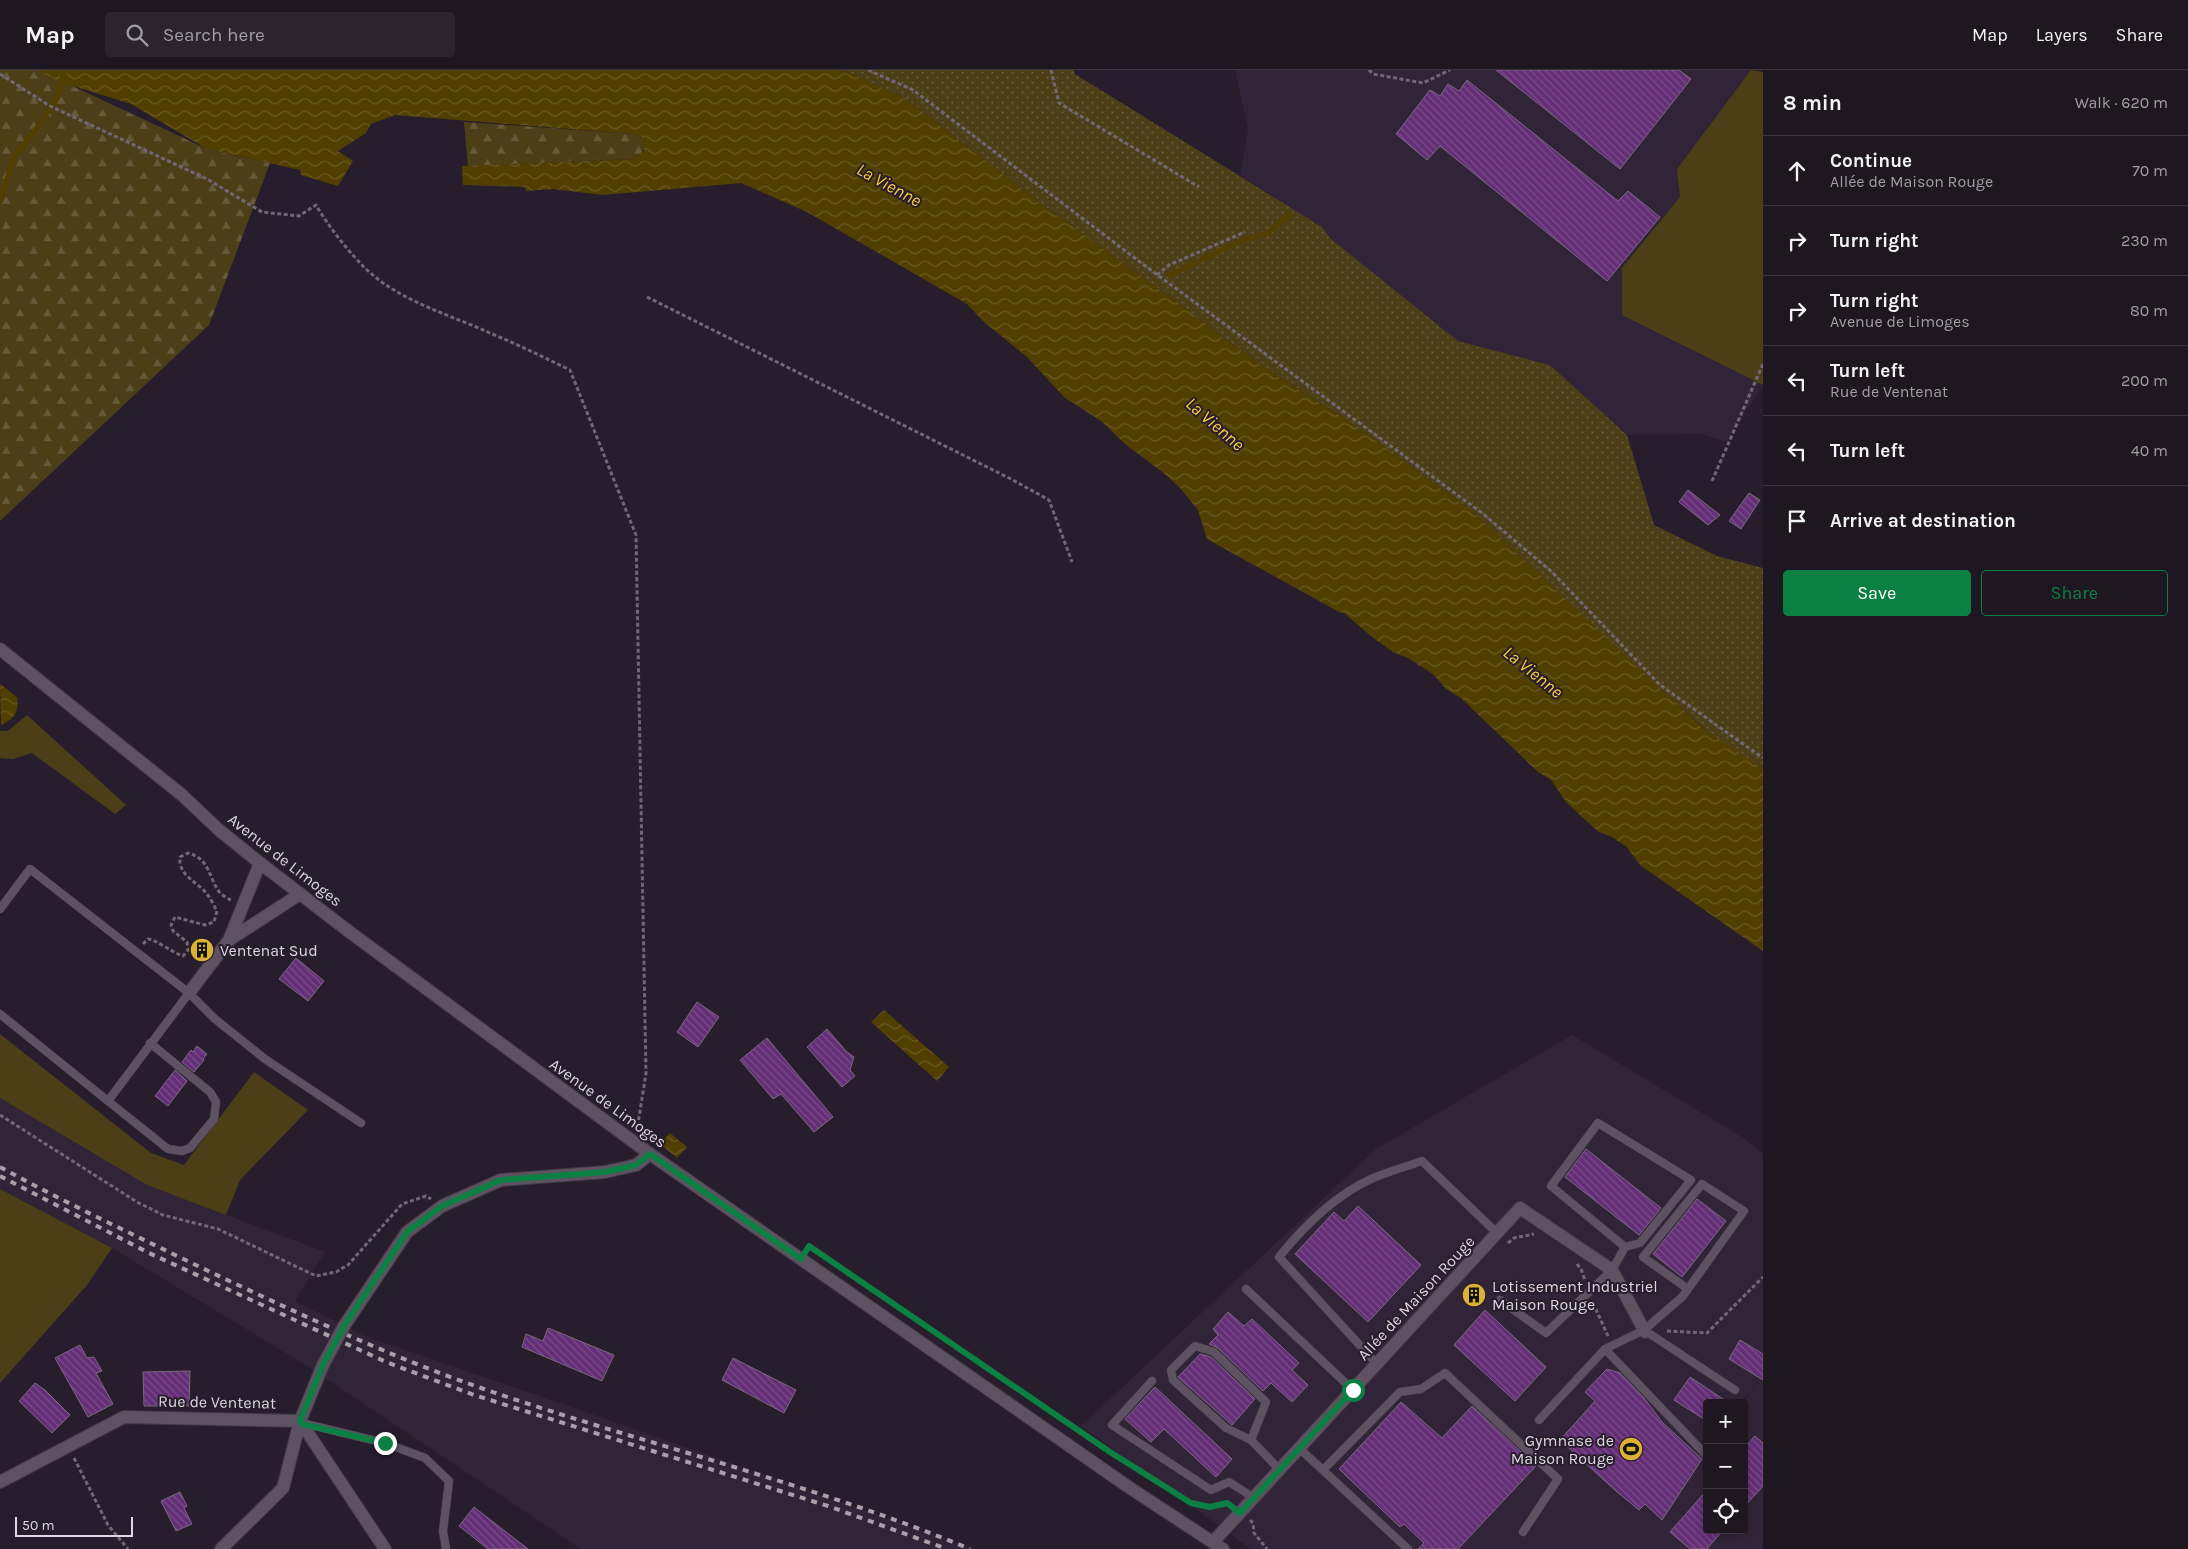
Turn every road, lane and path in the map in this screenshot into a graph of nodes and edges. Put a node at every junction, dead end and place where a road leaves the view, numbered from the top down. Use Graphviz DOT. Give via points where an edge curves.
graph roads {
  1 [pos="868,70"];
  2 [pos="1051,70"];
  3 [pos="1369,70"];
  4 [pos="1450,70"];
  5 [pos="0,74"];
  6 [pos="1199,187"];
  7 [pos="1245,232"];
  8 [pos="1157,275"];
  9 [pos="648,297"];
  10 [pos="1763,364"];
  11 [pos="1712,481"];
  12 [pos="1072,562"];
  13 [pos="0,649"];
  14 [pos="1763,758"];
  15 [pos="260,863"];
  16 [pos="300,894"];
  17 [pos="236,903"];
  18 [pos="0,909"];
  19 [pos="229,940"];
  20 [pos="143,945"];
  21 [pos="188,992"];
  22 [pos="0,1014"];
  23 [pos="150,1043"];
  24 [pos="108,1101"];
  25 [pos="0,1115"];
  26 [pos="361,1123"];
  27 [pos="637,1130"];
  28 [pos="650,1154"];
  29 [pos="442,1206"];
  30 [pos="1497,1233"];
  31 [pos="1540,1235"];
  32 [pos="1503,1247"];
  33 [pos="1626,1247"];
  34 [pos="1572,1258"];
  35 [pos="1612,1270"];
  36 [pos="1763,1277"];
  37 [pos="1246,1289"];
  38 [pos="1688,1289"];
  39 [pos="1589,1293"];
  40 [pos="1500,1300"];
  41 [pos="888,1301"];
  42 [pos="1645,1331"];
  43 [pos="1608,1347"];
  44 [pos="1377,1364"];
  45 [pos="1152,1381"];
  46 [pos="1353,1390"];
  47 [pos="1735,1390"];
  48 [pos="1538,1420"];
  49 [pos="301,1422"];
  50 [pos="1252,1440"];
  51 [pos="68,1446"];
  52 [pos="1300,1448"];
  53 [pos="1703,1452"];
  54 [pos="1280,1470"];
  55 [pos="1323,1470"];
  56 [pos="0,1482"];
  57 [pos="1254,1498"];
  58 [pos="1240,1513"];
  59 [pos="1523,1532"];
  60 [pos="1218,1546"];
  61 [pos="128,1549"];
  62 [pos="221,1549"];
  63 [pos="385,1549"];
  64 [pos="446,1549"];
  65 [pos="1266,1549"];
  66 [pos="1408,1549"];
  1 -- 8 [label="path" via="913,90"];
  2 -- 6 [label="path" via="1059,103"];
  3 -- 4 [label="path" via="1373,74 1423,83"];
  5 -- 27 [label="path" via="50,106 207,179 262,212 299,216 316,205 366,268 395,290 570,370 636,535 646,1073"];
  7 -- 8 [label="path" via="1169,265"];
  8 -- 14 [label="path" via="1482,513 1552,572 1660,685"];
  9 -- 12 [label="path" via="1049,500"];
  10 -- 11 [label="path"];
  13 -- 15 [label="street, Avenue de Limoges" via="182,795"];
  15 -- 16 [label="street, Avenue de Limoges"];
  15 -- 19 [label="street"];
  16 -- 19 [label="street"];
  16 -- 28 [label="street, Avenue de Limoges"];
  17 -- 20 [label="path" via="222,894 198,856 188,853 180,857 179,865 184,874 207,893 218,911 214,922 205,925 175,917 171,925 187,942 188,950 183,956 152,939"];
  18 -- 21 [label="lane" via="30,869"];
  19 -- 21 [label="street"];
  21 -- 23 [label="lane"];
  21 -- 26 [label="lane" via="214,1018 265,1059"];
  22 -- 24 [label="lane"];
  23 -- 24 [label="lane"];
  23 -- 24 [label="lane" via="210,1092 216,1102 214,1119 190,1148 182,1152 168,1149"];
  25 -- 29 [label="path" via="137,1202 163,1215 218,1229 316,1276 336,1272 348,1265 402,1204 426,1196"];
  28 -- 29 [label="street" via="636,1165 605,1172 501,1180"];
  28 -- 60 [label="street, Avenue de Limoges"];
  29 -- 49 [label="street, bridge" via="407,1232 344,1326 323,1365"];
  30 -- 35 [label="street, Allée de Maison Rouge" via="1520,1208"];
  30 -- 44 [label="street, Allée de Maison Rouge"];
  30 -- 44 [label="lane" via="1422,1161 1370,1180 1330,1205 1297,1234 1280,1257"];
  31 -- 32 [label="path" via="1533,1233 1514,1238"];
  33 -- 33 [label="lane" via="1551,1186 1598,1123 1691,1180 1640,1243"];
  33 -- 35 [label="lane"];
  34 -- 39 [label="path" via="1581,1270"];
  35 -- 39 [label="lane"];
  35 -- 42 [label="street, Allée de Maison Rouge"];
  36 -- 42 [label="path" via="1707,1333"];
  37 -- 46 [label="lane"];
  38 -- 38 [label="lane" via="1744,1211 1702,1184 1643,1257"];
  38 -- 42 [label="lane"];
  39 -- 40 [label="lane" via="1546,1333"];
  39 -- 43 [label="path"];
  41 -- 58 [label="path" via="1191,1503 1210,1507 1227,1503"];
  42 -- 43 [label="lane"];
  42 -- 47 [label="lane"];
  43 -- 48 [label="lane"];
  43 -- 53 [label="lane"];
  44 -- 46 [label="street, Allée de Maison Rouge"];
  45 -- 57 [label="lane" via="1112,1425 1211,1490 1229,1482"];
  46 -- 52 [label="street, Allée de Maison Rouge"];
  49 -- 51 [label="street, Rue de Ventenat" via="124,1417"];
  49 -- 62 [label="street" via="283,1488"];
  49 -- 63 [label="street"];
  49 -- 64 [label="lane" via="385,1443 425,1458 449,1481 443,1531"];
  50 -- 50 [label="lane" via="1226,1428 1173,1380 1171,1370 1195,1346 1214,1352 1266,1402"];
  50 -- 54 [label="lane"];
  51 -- 56 [label="street, Rue de Ventenat"];
  51 -- 61 [label="path" via="108,1525"];
  52 -- 54 [label="street, Allée de Maison Rouge"];
  52 -- 55 [label="lane"];
  54 -- 57 [label="street, Allée de Maison Rouge"];
  55 -- 59 [label="lane" via="1400,1392 1422,1388 1445,1373 1558,1479"];
  55 -- 66 [label="lane"];
  57 -- 58 [label="street, Allée de Maison Rouge"];
  58 -- 60 [label="street, Allée de Maison Rouge"];
  58 -- 65 [label="path" via="1253,1523 1254,1533"];
}
